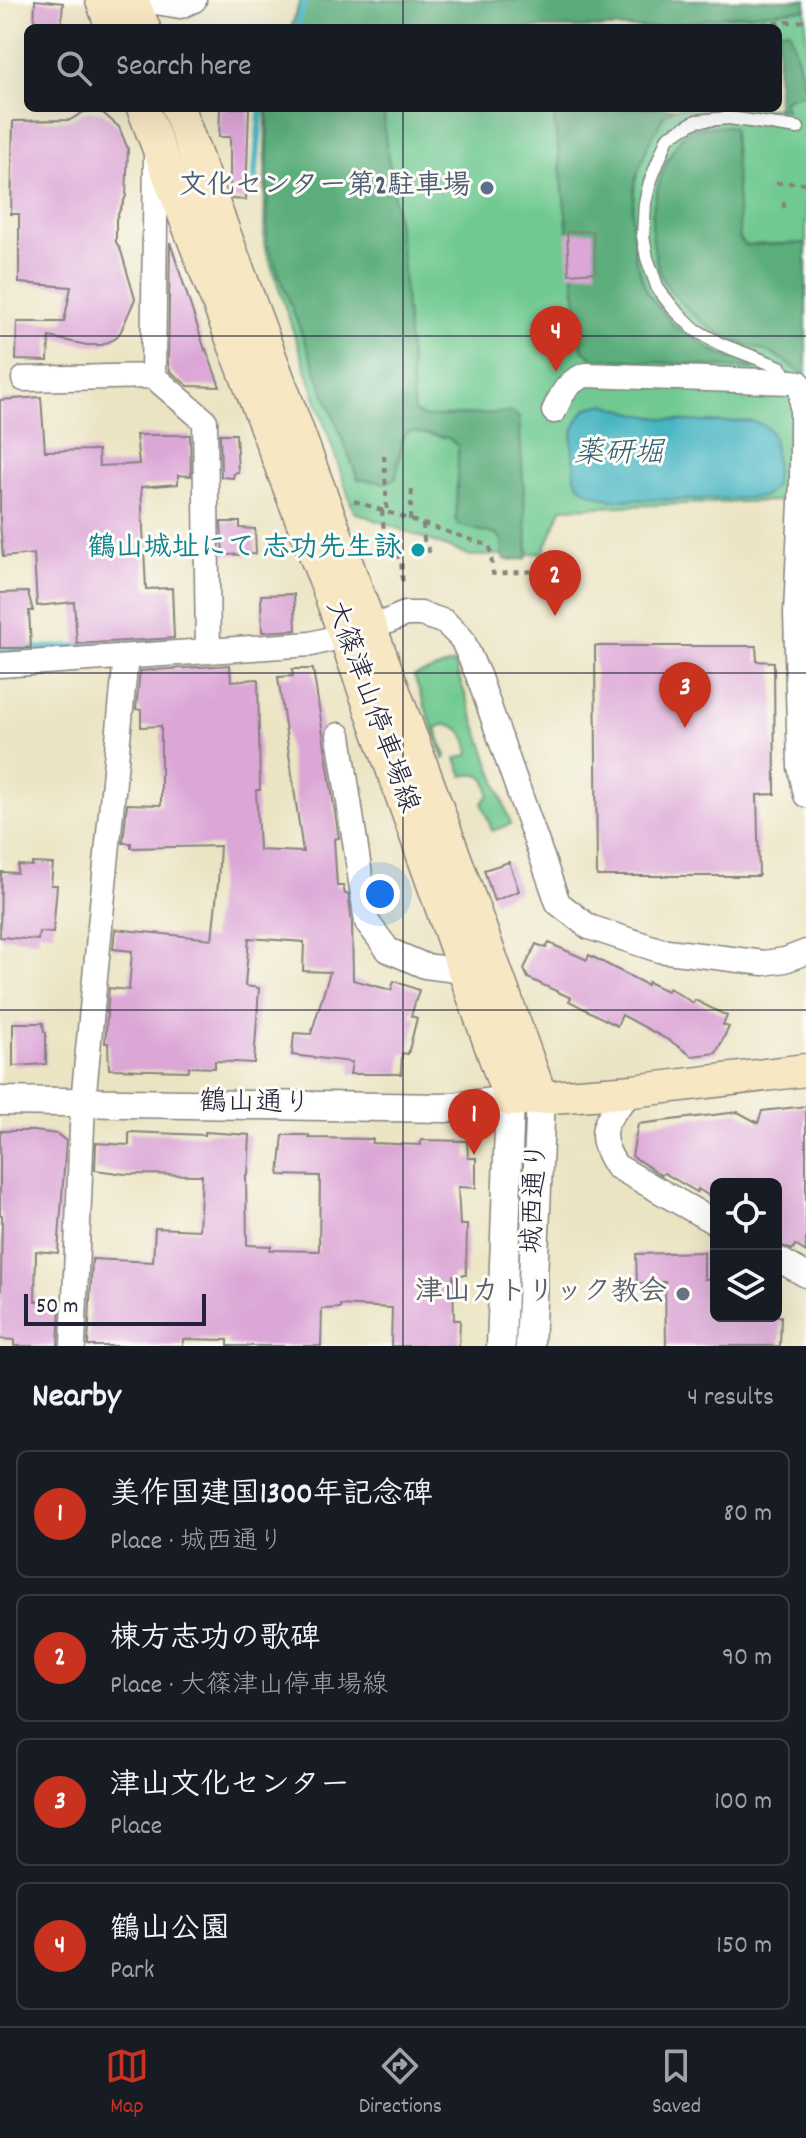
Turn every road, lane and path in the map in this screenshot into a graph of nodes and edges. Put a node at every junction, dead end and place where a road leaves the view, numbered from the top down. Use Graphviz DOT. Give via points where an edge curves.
graph roads {
  1 [pos="102,0"];
  2 [pos="132,0"];
  3 [pos="143,0"];
  4 [pos="194,0"];
  5 [pos="806,21"];
  6 [pos="111,24"];
  7 [pos="142,24"];
  8 [pos="761,24"];
  9 [pos="144,112"];
  10 [pos="179,112"];
  11 [pos="798,128"];
  12 [pos="156,143"];
  13 [pos="776,183"];
  14 [pos="806,183"];
  15 [pos="784,202"];
  16 [pos="784,209"];
  17 [pos="153,376"];
  18 [pos="24,379"];
  19 [pos="792,382"];
  20 [pos="554,411"];
  21 [pos="384,455"];
  22 [pos="412,488"];
  23 [pos="349,501"];
  24 [pos="385,511"];
  25 [pos="410,520"];
  26 [pos="423,524"];
  27 [pos="432,558"];
  28 [pos="535,571"];
  29 [pos="403,587"];
  30 [pos="357,632"];
  31 [pos="208,651"];
  32 [pos="126,657"];
  33 [pos="0,665"];
  34 [pos="339,735"];
  35 [pos="806,795"];
  36 [pos="806,952"];
  37 [pos="464,971"];
  38 [pos="806,1070"];
  39 [pos="633,1091"];
  40 [pos="526,1098"];
  41 [pos="0,1101"];
  42 [pos="83,1102"];
  43 [pos="710,1220"];
  44 [pos="782,1261"];
  45 [pos="806,1275"];
  46 [pos="73,1346"];
  47 [pos="501,1346"];
  48 [pos="530,1346"];
  1 -- 6 [label="main road"];
  2 -- 7 [label="main road"];
  3 -- 4 [label="street" via="180,6"];
  5 -- 8 [label="path"];
  9 -- 12 [label="main road, 大篠津山停車場線"];
  10 -- 30 [label="main road, 大篠津山停車場線"];
  11 -- 19 [label="lane" via="729,118 696,121 668,137 650,182 643,236 658,289 694,329 780,367"];
  12 -- 17 [label="street"];
  12 -- 30 [label="main road, 大篠津山停車場線"];
  13 -- 14 [label="path"];
  15 -- 16 [label="path"];
  17 -- 18 [label="street"];
  17 -- 31 [label="street" via="205,421"];
  19 -- 20 [label="street" via="586,375 568,384"];
  19 -- 35 [label="street" via="799,383 803,394 796,613 800,767"];
  21 -- 24 [label="path"];
  22 -- 25 [label="path"];
  23 -- 24 [label="path"];
  24 -- 25 [label="path"];
  24 -- 29 [label="path" via="385,543 401,560"];
  25 -- 26 [label="path"];
  26 -- 27 [label="path"];
  26 -- 28 [label="path" via="490,546 493,574"];
  30 -- 31 [label="street" via="311,644"];
  30 -- 36 [label="street" via="405,614 421,614 445,622 462,639 558,903 589,927 659,950 764,963"];
  30 -- 37 [label="main road, 大篠津山停車場線"];
  30 -- 40 [label="main road, 大篠津山停車場線"];
  31 -- 32 [label="street"];
  32 -- 33 [label="street"];
  32 -- 42 [label="street"];
  34 -- 37 [label="street" via="367,922 388,950 425,966"];
  37 -- 40 [label="main road, 大篠津山停車場線"];
  38 -- 39 [label="main road"];
  39 -- 40 [label="main road"];
  39 -- 43 [label="street" via="610,1115 604,1129 606,1151 616,1166"];
  40 -- 42 [label="street, 鶴山通り" via="445,1108"];
  40 -- 47 [label="street, 城西通り"];
  40 -- 48 [label="street, 城西通り"];
  41 -- 42 [label="street, 鶴山通り"];
  42 -- 46 [label="street"];
  44 -- 45 [label="street"];
}
